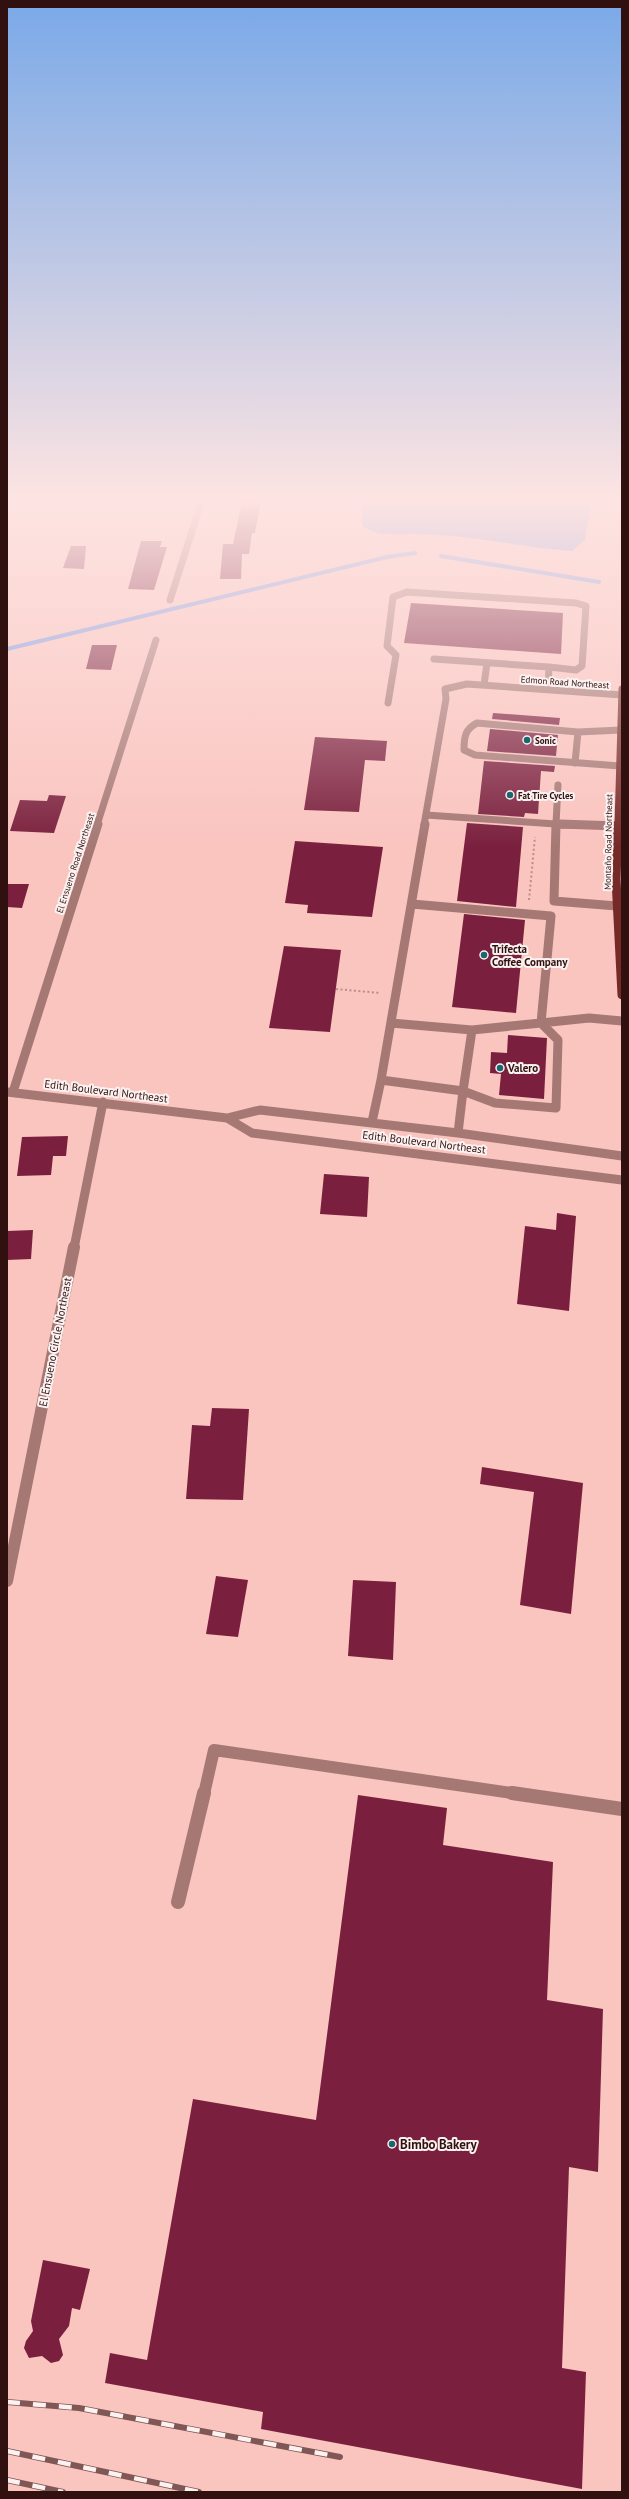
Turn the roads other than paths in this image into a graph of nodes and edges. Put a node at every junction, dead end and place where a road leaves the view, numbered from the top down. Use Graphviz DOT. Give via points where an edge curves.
graph roads {
  1 [pos="391,614"];
  2 [pos="585,614"];
  3 [pos="156,640"];
  4 [pos="434,660"];
  5 [pos="487,663"];
  6 [pos="549,667"];
  7 [pos="484,685"];
  8 [pos="548,689"];
  9 [pos="622,689"];
  10 [pos="622,695"];
  11 [pos="388,703"];
  12 [pos="621,730"];
  13 [pos="578,732"];
  14 [pos="575,763"];
  15 [pos="620,766"];
  16 [pos="558,785"];
  17 [pos="426,814"];
  18 [pos="556,824"];
  19 [pos="618,826"];
  20 [pos="412,904"];
  21 [pos="617,906"];
  22 [pos="622,995"];
  23 [pos="622,1021"];
  24 [pos="391,1022"];
  25 [pos="541,1024"];
  26 [pos="472,1030"];
  27 [pos="381,1080"];
  28 [pos="463,1091"];
  29 [pos="10,1092"];
  30 [pos="103,1102"];
  31 [pos="227,1118"];
  32 [pos="372,1122"];
  33 [pos="458,1133"];
  34 [pos="622,1156"];
  35 [pos="622,1180"];
  36 [pos="7,1581"];
  37 [pos="622,1809"];
  38 [pos="178,1902"];
  1 -- 11 [label="street" via="387,646 396,655"];
  2 -- 6 [label="street" via="582,666 576,670"];
  3 -- 29 [label="street, El Ensueno Road Northeast"];
  4 -- 5 [label="street"];
  5 -- 6 [label="street"];
  5 -- 7 [label="street"];
  6 -- 8 [label="street"];
  7 -- 8 [label="street, Edmon Road Northeast"];
  7 -- 17 [label="street, Edmon Road Northeast" via="467,684 445,689 446,699"];
  8 -- 10 [label="street, Edmon Road Northeast"];
  9 -- 10 [label="main road, Montaño Road Northeast"];
  10 -- 12 [label="main road, Montaño Road Northeast"];
  12 -- 13 [label="street"];
  12 -- 15 [label="main road, Montaño Road Northeast"];
  13 -- 14 [label="street"];
  13 -- 14 [label="street" via="477,723 469,727 464,738 464,750 475,755"];
  14 -- 15 [label="street"];
  15 -- 19 [label="main road, Montaño Road Northeast"];
  16 -- 18 [label="street"];
  17 -- 18 [label="street"];
  17 -- 20 [label="street"];
  18 -- 19 [label="street"];
  18 -- 21 [label="street" via="554,901"];
  19 -- 21 [label="main road, Montaño Road Northeast"];
  20 -- 24 [label="street"];
  20 -- 25 [label="street" via="552,916"];
  21 -- 22 [label="main road, Montaño Road Northeast"];
  23 -- 25 [label="street" via="589,1018"];
  24 -- 26 [label="street"];
  24 -- 27 [label="street"];
  25 -- 26 [label="street"];
  25 -- 28 [label="street" via="558,1040 556,1108 495,1103"];
  26 -- 28 [label="street"];
  27 -- 28 [label="street"];
  27 -- 32 [label="street"];
  28 -- 33 [label="street"];
  29 -- 30 [label="street, Edith Boulevard Northeast"];
  30 -- 31 [label="street, Edith Boulevard Northeast"];
  30 -- 36 [label="street, El Ensueno Circle Northeast"];
  31 -- 32 [label="street, Edith Boulevard Northeast" via="260,1110"];
  31 -- 35 [label="street, Edith Boulevard Northeast" via="252,1134"];
  32 -- 33 [label="street, Edith Boulevard Northeast"];
  33 -- 34 [label="street, Edith Boulevard Northeast"];
  37 -- 38 [label="street" via="214,1750"];
}
